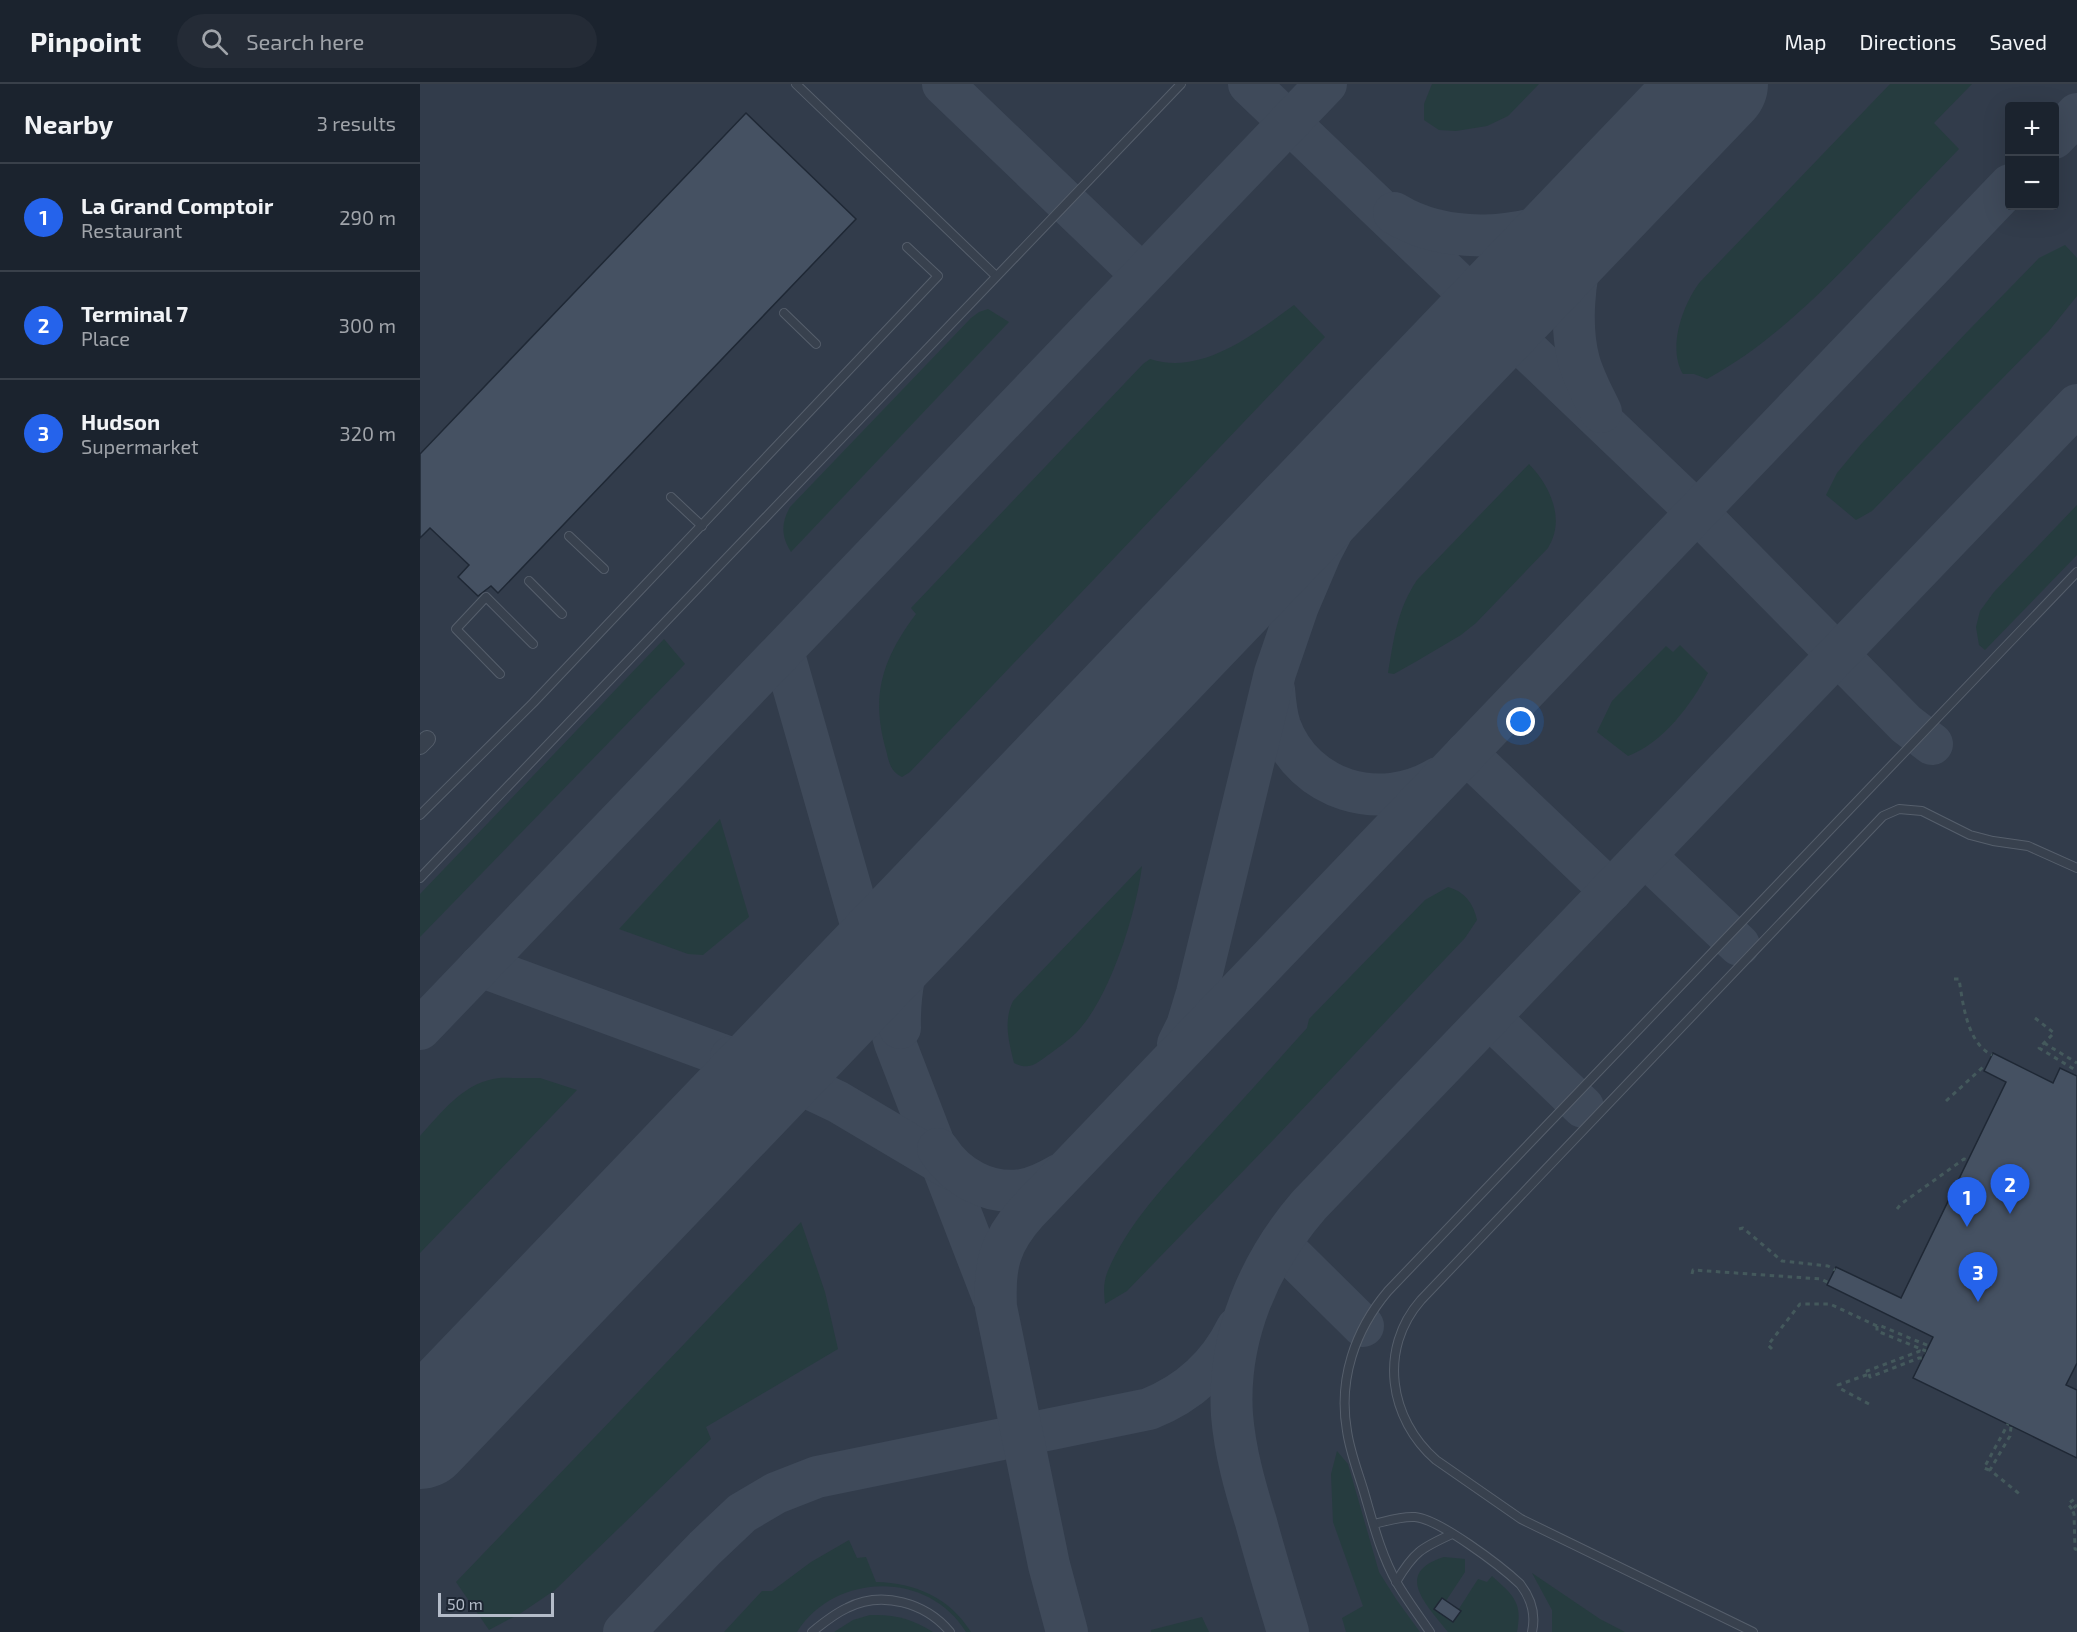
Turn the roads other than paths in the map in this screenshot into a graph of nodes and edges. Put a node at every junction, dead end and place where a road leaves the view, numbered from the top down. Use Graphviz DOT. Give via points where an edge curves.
graph roads {
  1 [pos="796,84"];
  2 [pos="1181,84"];
  3 [pos="907,247"];
  4 [pos="996,276"];
  5 [pos="784,313"];
  6 [pos="816,344"];
  7 [pos="671,497"];
  8 [pos="702,526"];
  9 [pos="569,536"];
  10 [pos="604,569"];
  11 [pos="2077,572"];
  12 [pos="529,581"];
  13 [pos="562,614"];
  14 [pos="533,644"];
  15 [pos="501,674"];
  16 [pos="420,815"];
  17 [pos="2077,868"];
  18 [pos="420,878"];
  19 [pos="1374,1524"];
  20 [pos="1452,1533"];
  21 [pos="1396,1582"];
  22 [pos="819,1629"];
  23 [pos="812,1632"];
  24 [pos="950,1632"];
  25 [pos="1430,1632"];
  26 [pos="1532,1632"];
  27 [pos="1754,1632"];
  1 -- 4 [label="lane"];
  2 -- 4 [label="lane"];
  3 -- 8 [label="lane" via="938,276"];
  4 -- 18 [label="lane"];
  5 -- 6 [label="lane"];
  7 -- 8 [label="lane"];
  8 -- 16 [label="lane"];
  9 -- 10 [label="lane"];
  11 -- 19 [label="lane" via="1379,1301 1351,1355 1345,1396 1350,1444"];
  12 -- 13 [label="lane"];
  14 -- 15 [label="lane" via="486,597 456,629"];
  17 -- 27 [label="lane" via="2028,846 1970,835 1922,811 1899,809 1883,816 1421,1300 1403,1328 1395,1360 1397,1396 1410,1431 1436,1460 1521,1519"];
  19 -- 20 [label="lane" via="1414,1517 1430,1520"];
  19 -- 21 [label="lane"];
  20 -- 21 [label="lane" via="1415,1554"];
  20 -- 26 [label="lane" via="1520,1584 1532,1607"];
  21 -- 25 [label="lane"];
  22 -- 23 [label="lane"];
  22 -- 24 [label="lane" via="849,1606 885,1600 920,1608"];
}
